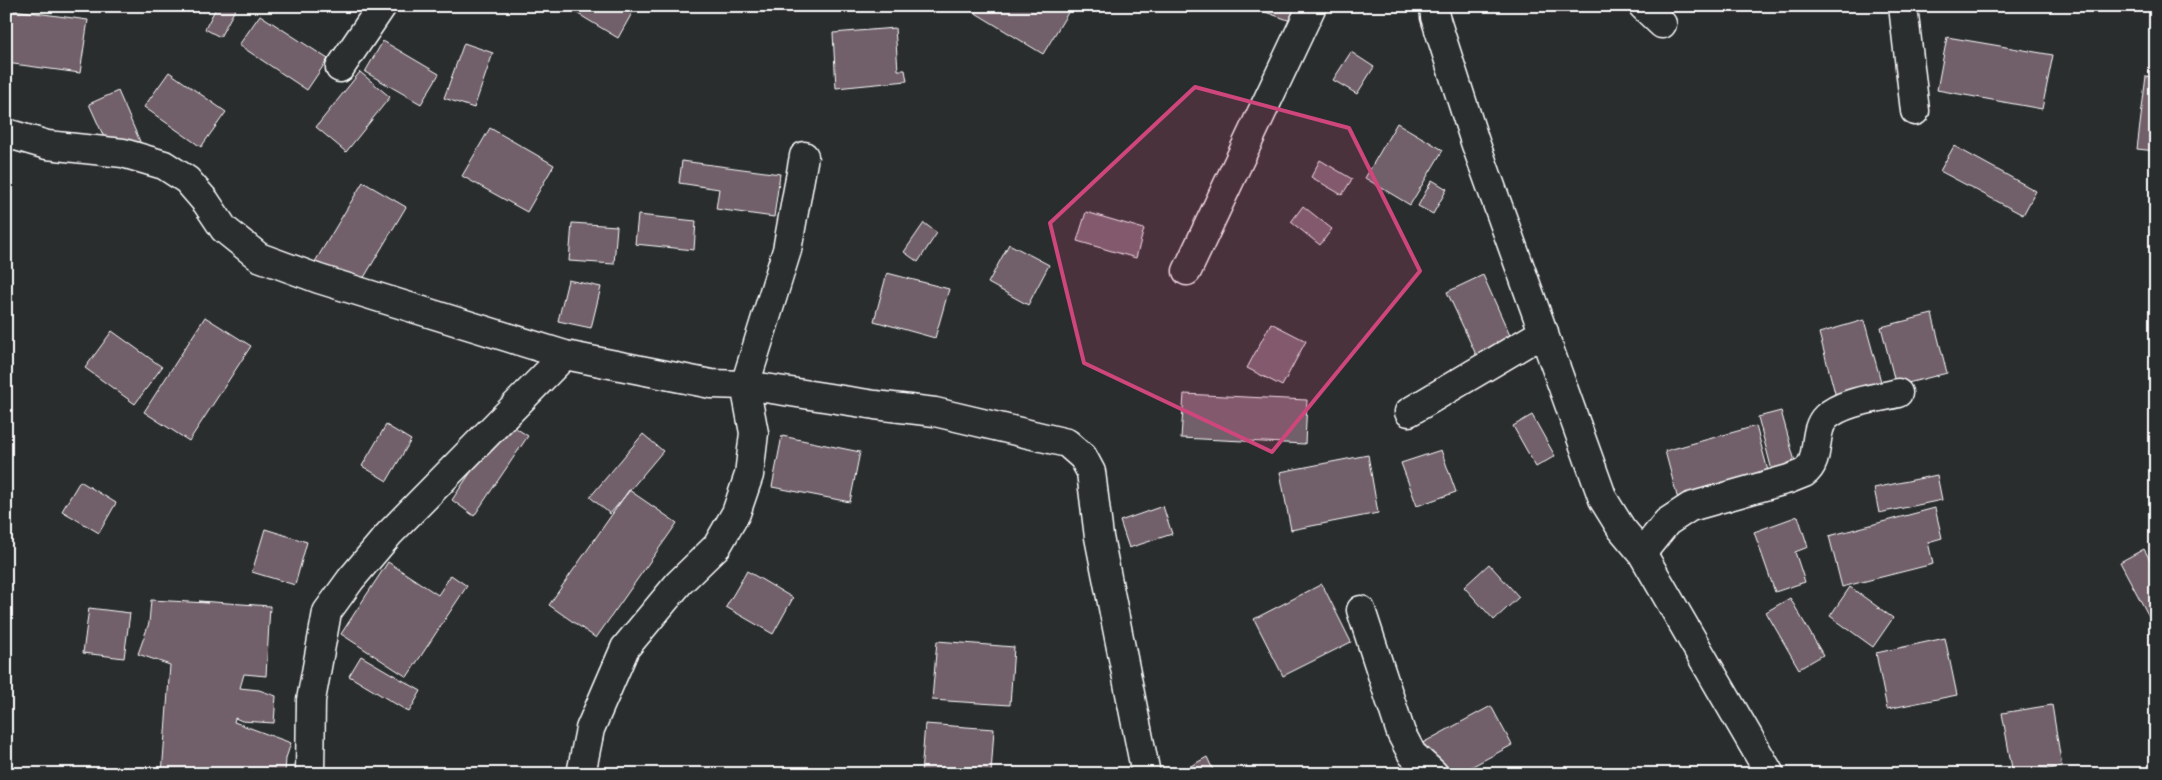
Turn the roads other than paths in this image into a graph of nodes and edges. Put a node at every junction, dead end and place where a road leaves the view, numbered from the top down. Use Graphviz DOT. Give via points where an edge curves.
graph roads {
  1 [pos="382,6"];
  2 [pos="1312,6"];
  3 [pos="1434,6"];
  4 [pos="1903,6"];
  5 [pos="340,68"];
  6 [pos="1914,111"];
  7 [pos="6,133"];
  8 [pos="804,156"];
  9 [pos="1187,271"];
  10 [pos="1544,332"];
  11 [pos="565,355"];
  12 [pos="745,385"];
  13 [pos="1898,393"];
  14 [pos="1409,412"];
  15 [pos="1642,553"];
  16 [pos="1360,610"];
  17 [pos="310,774"];
  18 [pos="581,774"];
  19 [pos="1146,774"];
  20 [pos="1434,774"];
  21 [pos="1770,774"];
  1 -- 5 [label="street"];
  2 -- 9 [label="street"];
  3 -- 10 [label="street" via="1475,142"];
  4 -- 6 [label="street"];
  7 -- 11 [label="street" via="47,145 124,153 164,166 187,180 224,229 260,257 319,279"];
  8 -- 12 [label="street" via="787,250"];
  10 -- 14 [label="street"];
  10 -- 15 [label="street" via="1603,499"];
  11 -- 12 [label="street" via="711,384"];
  11 -- 17 [label="street" via="389,534 327,612 311,700"];
  12 -- 18 [label="street" via="754,432 749,475 736,513 717,546 679,583 625,648 590,729"];
  12 -- 19 [label="street" via="935,412 1067,443 1083,457 1091,472 1099,537"];
  13 -- 15 [label="street" via="1837,409 1824,419 1813,459 1805,472 1690,507 1667,522"];
  15 -- 21 [label="street"];
  16 -- 20 [label="street" via="1401,733 1412,754"];
}
